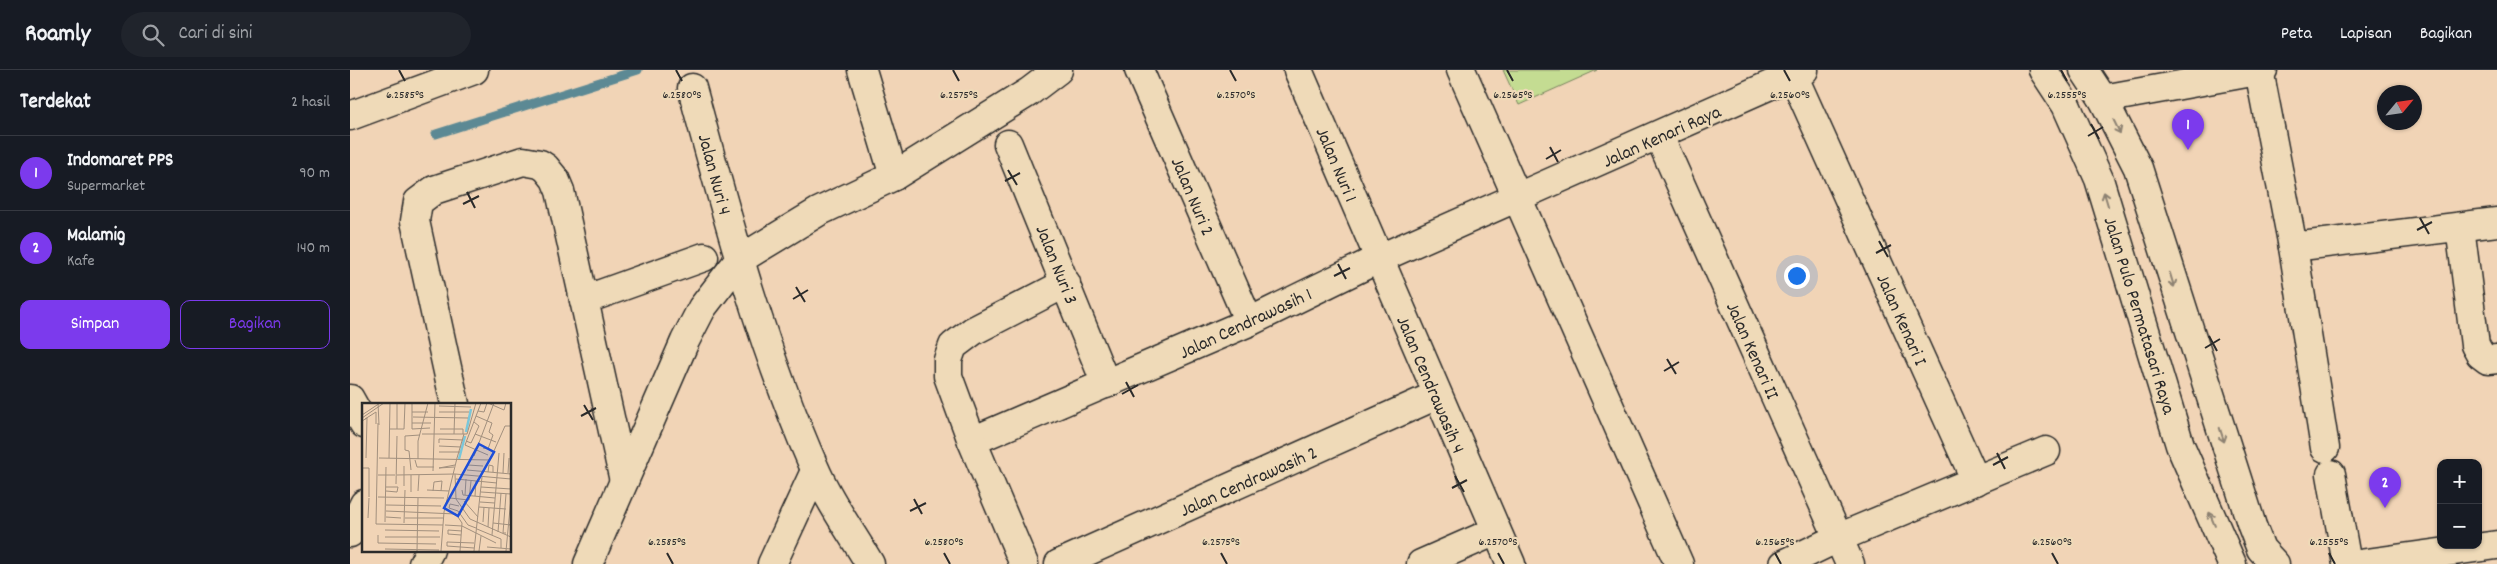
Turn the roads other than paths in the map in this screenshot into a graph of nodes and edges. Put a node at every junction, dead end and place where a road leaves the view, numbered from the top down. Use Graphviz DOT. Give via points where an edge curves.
graph roads {
  1 [pos="474,70"];
  2 [pos="862,70"];
  3 [pos="1058,70"];
  4 [pos="1139,70"];
  5 [pos="1298,70"];
  6 [pos="1461,70"];
  7 [pos="2043,70"];
  8 [pos="2084,70"];
  9 [pos="2259,70"];
  10 [pos="2263,70"];
  11 [pos="1799,72"];
  12 [pos="692,88"];
  13 [pos="2103,99"];
  14 [pos="350,116"];
  15 [pos="1659,136"];
  16 [pos="1008,144"];
  17 [pos="894,176"];
  18 [pos="1517,198"];
  19 [pos="2497,222"];
  20 [pos="2460,227"];
  21 [pos="2293,247"];
  22 [pos="704,257"];
  23 [pos="1378,259"];
  24 [pos="739,260"];
  25 [pos="1066,284"];
  26 [pos="584,300"];
  27 [pos="2185,321"];
  28 [pos="1249,322"];
  29 [pos="2146,331"];
  30 [pos="2497,359"];
  31 [pos="1106,384"];
  32 [pos="1437,395"];
  33 [pos="350,399"];
  34 [pos="455,403"];
  35 [pos="362,420"];
  36 [pos="972,441"];
  37 [pos="2325,448"];
  38 [pos="2046,452"];
  39 [pos="816,470"];
  40 [pos="2331,474"];
  41 [pos="1976,480"];
  42 [pos="624,481"];
  43 [pos="362,508"];
  44 [pos="1496,531"];
  45 [pos="350,532"];
  46 [pos="1838,538"];
  47 [pos="2497,545"];
  48 [pos="429,552"];
  49 [pos="423,564"];
  50 [pos="588,564"];
  51 [pos="772,564"];
  52 [pos="870,564"];
  53 [pos="1024,564"];
  54 [pos="1059,564"];
  55 [pos="1421,564"];
  56 [pos="1511,564"];
  57 [pos="1679,564"];
  58 [pos="1784,564"];
  59 [pos="1850,564"];
  60 [pos="2232,564"];
  61 [pos="2275,564"];
  62 [pos="2347,564"];
  63 [pos="2359,564"];
  1 -- 14 [label="street"];
  2 -- 17 [label="street"];
  3 -- 17 [label="street" via="1029,92"];
  4 -- 28 [label="street, Jalan Nuri 2"];
  5 -- 23 [label="street, Jalan Nuri 1"];
  6 -- 18 [label="street"];
  29 -- 7 [label="street, Jalan Pulo Permatasari Raya, one-way" via="2099,179 2066,105"];
  8 -- 13 [label="street"];
  9 -- 10 [label="street"];
  9 -- 13 [label="street"];
  9 -- 21 [label="street"];
  11 -- 15 [label="street, Jalan Kenari Raya"];
  11 -- 41 [label="street, Jalan Kenari I"];
  12 -- 24 [label="street, Jalan Nuri 4"];
  13 -- 27 [label="street, one-way" via="2138,168"];
  15 -- 18 [label="street, Jalan Kenari Raya"];
  15 -- 46 [label="street, Jalan Kenari II"];
  16 -- 25 [label="street, Jalan Nuri 3"];
  17 -- 24 [label="street" via="818,212"];
  18 -- 23 [label="street, Jalan Cendrawasih 1"];
  18 -- 57 [label="street"];
  19 -- 20 [label="street"];
  20 -- 21 [label="street"];
  20 -- 30 [label="street" via="2475,345 2488,360"];
  21 -- 37 [label="street"];
  22 -- 26 [label="street"];
  23 -- 28 [label="street, Jalan Cendrawasih 1"];
  23 -- 32 [label="street, Jalan Cendrawasih 4"];
  24 -- 39 [label="street, Jalan Nuri 4" via="764,341"];
  24 -- 42 [label="street" via="702,308"];
  25 -- 31 [label="street, Jalan Nuri 3"];
  25 -- 36 [label="street" via="973,331 953,346 948,360 948,376"];
  26 -- 34 [label="street" via="560,191 546,168 523,161 427,194 418,202 415,221"];
  26 -- 42 [label="street"];
  27 -- 29 [label="street"];
  27 -- 61 [label="street, one-way" via="2252,526 2261,549"];
  28 -- 31 [label="street, Jalan Cendrawasih 1"];
  60 -- 29 [label="street, Jalan Pulo Permatasari Raya, one-way" via="2180,445"];
  31 -- 36 [label="street, Jalan Cendrawasih 1"];
  32 -- 44 [label="street, Jalan Cendrawasih 4"];
  32 -- 54 [label="street, Jalan Cendrawasih 2"];
  33 -- 35 [label="street"];
  36 -- 53 [label="street"];
  38 -- 41 [label="street"];
  39 -- 51 [label="street"];
  39 -- 52 [label="street, Jalan Nuri 4"];
  40 -- 62 [label="street"];
  41 -- 46 [label="street"];
  42 -- 50 [label="street"];
  43 -- 45 [label="street"];
  44 -- 55 [label="street"];
  44 -- 56 [label="street, Jalan Cendrawasih 4"];
  46 -- 58 [label="street"];
  46 -- 59 [label="street, Jalan Kenari II"];
  47 -- 63 [label="street"];
  48 -- 49 [label="street"];
}
